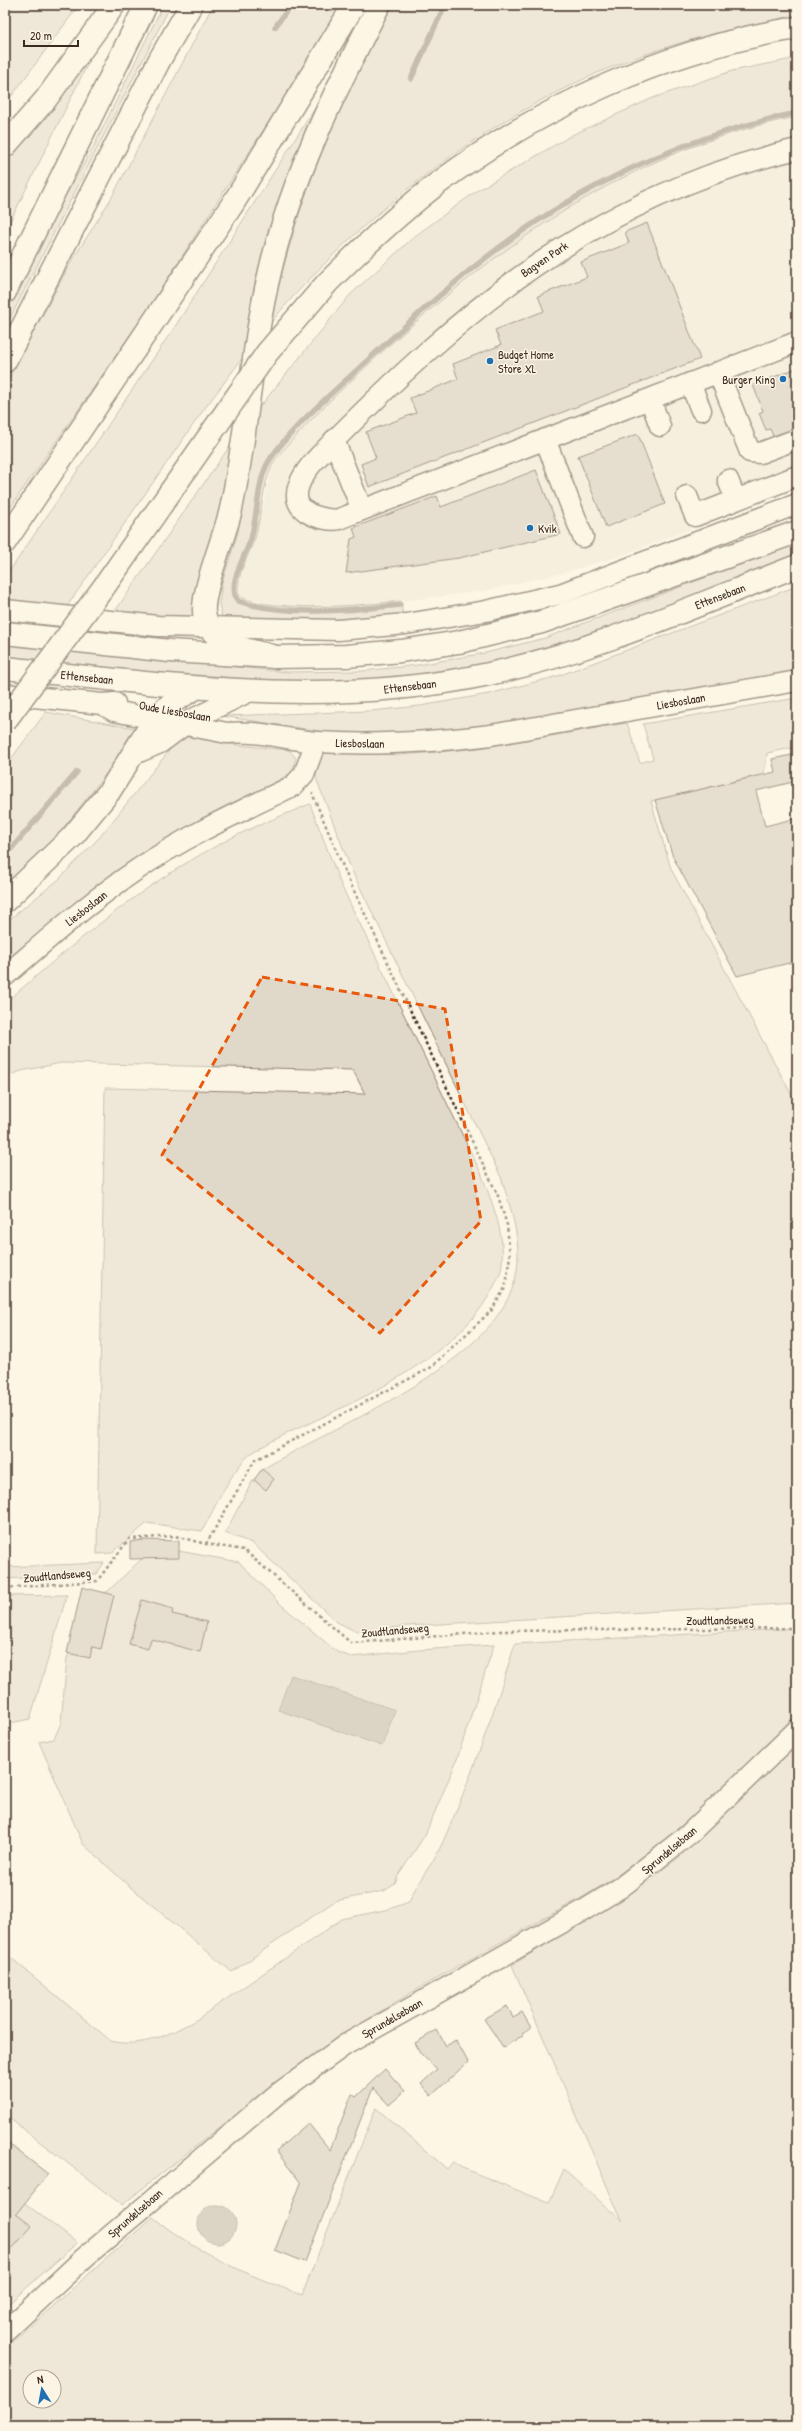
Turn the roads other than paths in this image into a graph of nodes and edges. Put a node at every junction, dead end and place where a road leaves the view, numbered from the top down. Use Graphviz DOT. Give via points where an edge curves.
graph roads {
  1 [pos="114,5"];
  2 [pos="146,5"];
  3 [pos="191,5"];
  4 [pos="354,5"];
  5 [pos="379,5"];
  6 [pos="797,28"];
  7 [pos="5,146"];
  8 [pos="797,149"];
  9 [pos="5,292"];
  10 [pos="797,342"];
  11 [pos="5,361"];
  12 [pos="718,372"];
  13 [pos="690,383"];
  14 [pos="650,399"];
  15 [pos="701,410"];
  16 [pos="660,426"];
  17 [pos="545,439"];
  18 [pos="797,439"];
  19 [pos="334,440"];
  20 [pos="797,476"];
  21 [pos="728,480"];
  22 [pos="687,496"];
  23 [pos="740,499"];
  24 [pos="797,504"];
  25 [pos="362,510"];
  26 [pos="797,532"];
  27 [pos="583,537"];
  28 [pos="5,542"];
  29 [pos="797,566"];
  30 [pos="5,610"];
  31 [pos="209,627"];
  32 [pos="5,633"];
  33 [pos="275,657"];
  34 [pos="5,668"];
  35 [pos="797,681"];
  36 [pos="194,689"];
  37 [pos="248,692"];
  38 [pos="5,694"];
  39 [pos="160,713"];
  40 [pos="192,720"];
  41 [pos="5,722"];
  42 [pos="316,742"];
  43 [pos="132,755"];
  44 [pos="5,901"];
  45 [pos="5,976"];
  46 [pos="797,1730"];
  47 [pos="5,2332"];
  1 -- 7 [label="main road" via="46,99"];
  2 -- 9 [label="main road"];
  3 -- 11 [label="main road" via="160,59"];
  4 -- 28 [label="main road" via="234,202"];
  5 -- 31 [label="main road" via="323,118 296,183 278,237 264,300 234,496 204,602 203,611"];
  6 -- 41 [label="main road, bridge" via="768,32 681,57 602,86 532,122 437,184 368,242 327,283 268,353 106,584"];
  8 -- 19 [label="street, Bagven Park" via="742,164 678,188 636,206 564,245 480,305 395,380"];
  10 -- 12 [label="street, Bagven Park"];
  12 -- 13 [label="street, Bagven Park"];
  12 -- 18 [label="street" via="750,452 760,453"];
  13 -- 14 [label="street, Bagven Park"];
  13 -- 15 [label="street"];
  14 -- 16 [label="street"];
  14 -- 17 [label="street, Bagven Park"];
  17 -- 25 [label="street, Bagven Park"];
  17 -- 27 [label="street"];
  19 -- 25 [label="street"];
  19 -- 25 [label="street, Bagven Park" via="303,474 298,486 298,502 308,512 330,520"];
  20 -- 23 [label="street"];
  21 -- 23 [label="street"];
  22 -- 23 [label="street" via="695,516"];
  24 -- 31 [label="street" via="578,588 509,607 352,630"];
  26 -- 33 [label="main road" via="604,602 516,630 401,651 346,656"];
  29 -- 37 [label="main road, Ettensebaan" via="591,645 490,674 426,685 354,692"];
  30 -- 31 [label="street" via="145,625"];
  31 -- 33 [label="main road" via="220,639 233,646"];
  32 -- 33 [label="main road" via="170,651"];
  34 -- 36 [label="main road, Ettensebaan"];
  35 -- 42 [label="street, Liesboslaan" via="440,742 380,745"];
  36 -- 37 [label="main road, Ettensebaan"];
  36 -- 39 [label="main road"];
  37 -- 40 [label="street"];
  38 -- 39 [label="street, Oude Liesboslaan" via="102,704 120,702"];
  39 -- 40 [label="street, Oude Liesboslaan"];
  39 -- 43 [label="main road"];
  40 -- 42 [label="street, Oude Liesboslaan" via="227,732 244,731"];
  40 -- 43 [label="street" via="160,743"];
  42 -- 45 [label="street, Liesboslaan" via="304,774 293,786 199,832 135,870 77,914"];
  43 -- 44 [label="main road" via="109,792 72,837"];
  46 -- 47 [label="street, Sprundelsebaan" via="689,1834 620,1888 345,2045 276,2095 96,2247"];
}
